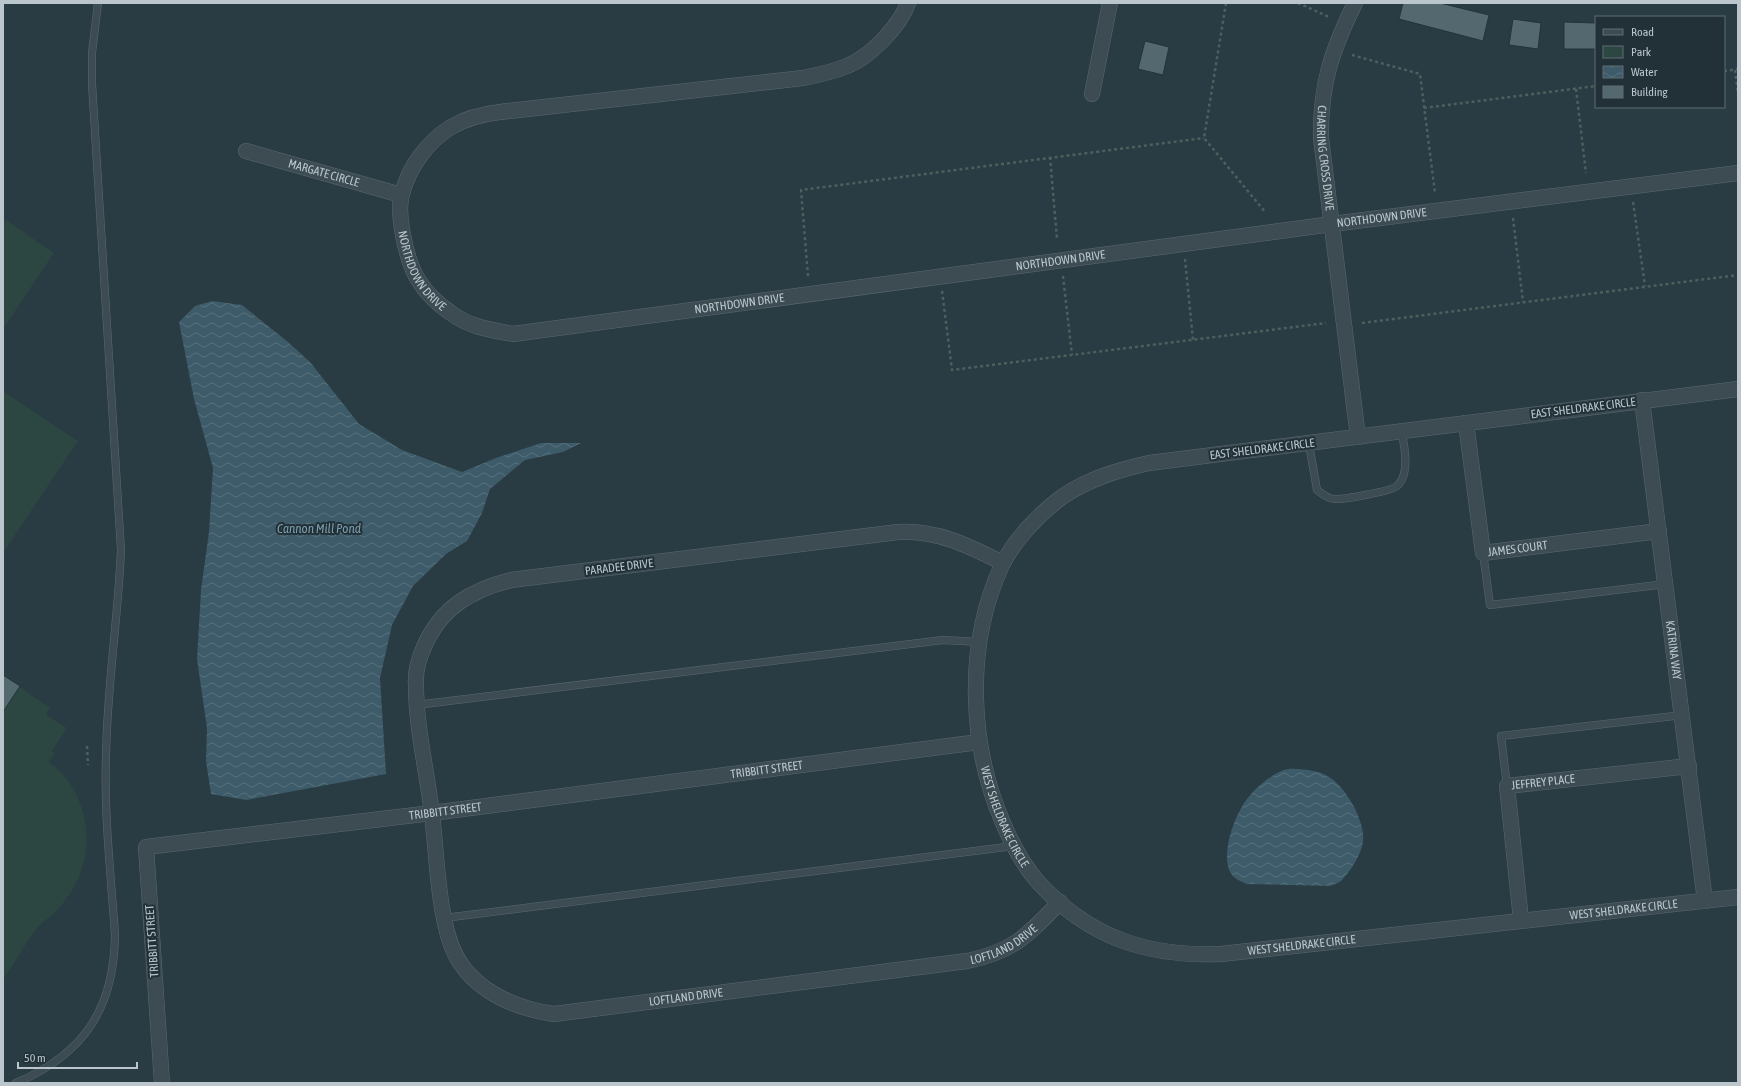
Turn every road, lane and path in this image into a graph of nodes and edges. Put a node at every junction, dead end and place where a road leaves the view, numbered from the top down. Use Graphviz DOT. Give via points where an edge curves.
graph roads {
  1 [pos="98,3"];
  2 [pos="908,3"];
  3 [pos="1110,3"];
  4 [pos="1226,3"];
  5 [pos="1298,3"];
  6 [pos="1355,3"];
  7 [pos="1331,18"];
  8 [pos="1352,54"];
  9 [pos="1737,70"];
  10 [pos="1725,71"];
  11 [pos="1595,86"];
  12 [pos="1576,89"];
  13 [pos="1738,93"];
  14 [pos="1092,94"];
  15 [pos="1424,108"];
  16 [pos="1204,138"];
  17 [pos="246,151"];
  18 [pos="1050,157"];
  19 [pos="1586,173"];
  20 [pos="1738,173"];
  21 [pos="1435,193"];
  22 [pos="401,195"];
  23 [pos="1633,202"];
  24 [pos="1266,213"];
  25 [pos="1513,218"];
  26 [pos="1332,224"];
  27 [pos="1057,239"];
  28 [pos="1185,259"];
  29 [pos="1063,274"];
  30 [pos="1738,275"];
  31 [pos="808,276"];
  32 [pos="1644,286"];
  33 [pos="942,290"];
  34 [pos="1523,302"];
  35 [pos="1326,323"];
  36 [pos="1362,323"];
  37 [pos="1194,340"];
  38 [pos="1072,355"];
  39 [pos="1738,389"];
  40 [pos="1642,400"];
  41 [pos="1466,423"];
  42 [pos="1402,432"];
  43 [pos="1358,437"];
  44 [pos="1309,444"];
  45 [pos="1659,531"];
  46 [pos="1483,553"];
  47 [pos="1003,564"];
  48 [pos="1666,584"];
  49 [pos="980,642"];
  50 [pos="416,705"];
  51 [pos="1683,715"];
  52 [pos="979,742"];
  53 [pos="87,746"];
  54 [pos="88,765"];
  55 [pos="1689,766"];
  56 [pos="1507,786"];
  57 [pos="432,814"];
  58 [pos="1014,846"];
  59 [pos="1738,897"];
  60 [pos="1705,900"];
  61 [pos="1060,902"];
  62 [pos="444,918"];
  63 [pos="1521,920"];
  64 [pos="16,1083"];
  65 [pos="162,1083"];
  1 -- 64 [label="lane" via="92,53 92,84 121,550 106,756 106,803 115,957 106,998 81,1039 49,1066"];
  2 -- 22 [label="street, NORTHDOWN DRIVE" via="896,24 866,54 848,66 824,74 500,112 468,119 436,138 422,153"];
  3 -- 14 [label="street"];
  4 -- 16 [label="path"];
  5 -- 7 [label="path"];
  6 -- 26 [label="street, CHARRING CROSS DRIVE" via="1330,61 1320,109 1321,138"];
  8 -- 15 [label="path" via="1420,74"];
  9 -- 10 [label="path"];
  9 -- 13 [label="path"];
  11 -- 12 [label="path"];
  12 -- 15 [label="path"];
  12 -- 19 [label="path"];
  15 -- 21 [label="path"];
  16 -- 18 [label="path"];
  16 -- 24 [label="path"];
  17 -- 22 [label="street, MARGATE CIRCLE"];
  18 -- 27 [label="path"];
  18 -- 31 [label="path" via="801,190"];
  20 -- 26 [label="street, NORTHDOWN DRIVE"];
  22 -- 26 [label="street, NORTHDOWN DRIVE" via="403,239 406,254 418,281 433,299 452,314 483,329 513,334"];
  23 -- 32 [label="path"];
  25 -- 34 [label="path"];
  26 -- 43 [label="street, CHARRING CROSS DRIVE"];
  28 -- 37 [label="path"];
  29 -- 38 [label="path"];
  30 -- 32 [label="path"];
  32 -- 34 [label="path"];
  33 -- 38 [label="path" via="952,370"];
  34 -- 36 [label="path"];
  35 -- 37 [label="path"];
  37 -- 38 [label="path"];
  39 -- 40 [label="street, EAST SHELDRAKE CIRCLE"];
  40 -- 41 [label="street, EAST SHELDRAKE CIRCLE"];
  40 -- 45 [label="street, KATRINA WAY"];
  41 -- 42 [label="street, EAST SHELDRAKE CIRCLE"];
  41 -- 46 [label="street, JAMES COURT"];
  42 -- 43 [label="street, EAST SHELDRAKE CIRCLE"];
  42 -- 44 [label="lane" via="1406,459 1404,474 1398,485 1389,490 1333,499 1317,490"];
  43 -- 44 [label="street, EAST SHELDRAKE CIRCLE"];
  44 -- 47 [label="street, EAST SHELDRAKE CIRCLE" via="1149,463 1115,471 1088,482 1062,497 1030,527"];
  45 -- 46 [label="street, JAMES COURT"];
  45 -- 48 [label="street, KATRINA WAY"];
  46 -- 48 [label="lane" via="1490,605"];
  47 -- 49 [label="street, EAST SHELDRAKE CIRCLE" via="991,593"];
  47 -- 50 [label="street, PARADEE DRIVE" via="943,536 913,531 511,580 468,595 434,628 418,666 415,683"];
  48 -- 51 [label="street, KATRINA WAY"];
  49 -- 50 [label="lane" via="943,640"];
  49 -- 52 [label="street, EAST SHELDRAKE CIRCLE" via="977,675"];
  50 -- 57 [label="street, PARADEE DRIVE"];
  51 -- 55 [label="street, KATRINA WAY"];
  51 -- 56 [label="lane" via="1501,736"];
  52 -- 57 [label="street, TRIBBITT STREET"];
  52 -- 58 [label="street, WEST SHELDRAKE CIRCLE" via="995,805"];
  53 -- 54 [label="path"];
  55 -- 56 [label="street, JEFFREY PLACE"];
  55 -- 60 [label="street, KATRINA WAY"];
  56 -- 63 [label="street, JEFFREY PLACE"];
  57 -- 62 [label="street, LOFTLAND DRIVE"];
  57 -- 65 [label="street, TRIBBITT STREET" via="146,847"];
  58 -- 61 [label="street, WEST SHELDRAKE CIRCLE" via="1038,882"];
  58 -- 62 [label="lane"];
  59 -- 60 [label="street, WEST SHELDRAKE CIRCLE"];
  60 -- 63 [label="street, WEST SHELDRAKE CIRCLE"];
  61 -- 62 [label="street, LOFTLAND DRIVE" via="1029,934 990,956 554,1014 533,1011 511,1003 473,978 459,962 450,945"];
  61 -- 63 [label="street, WEST SHELDRAKE CIRCLE" via="1080,919 1124,942 1152,950 1197,955"];
}
